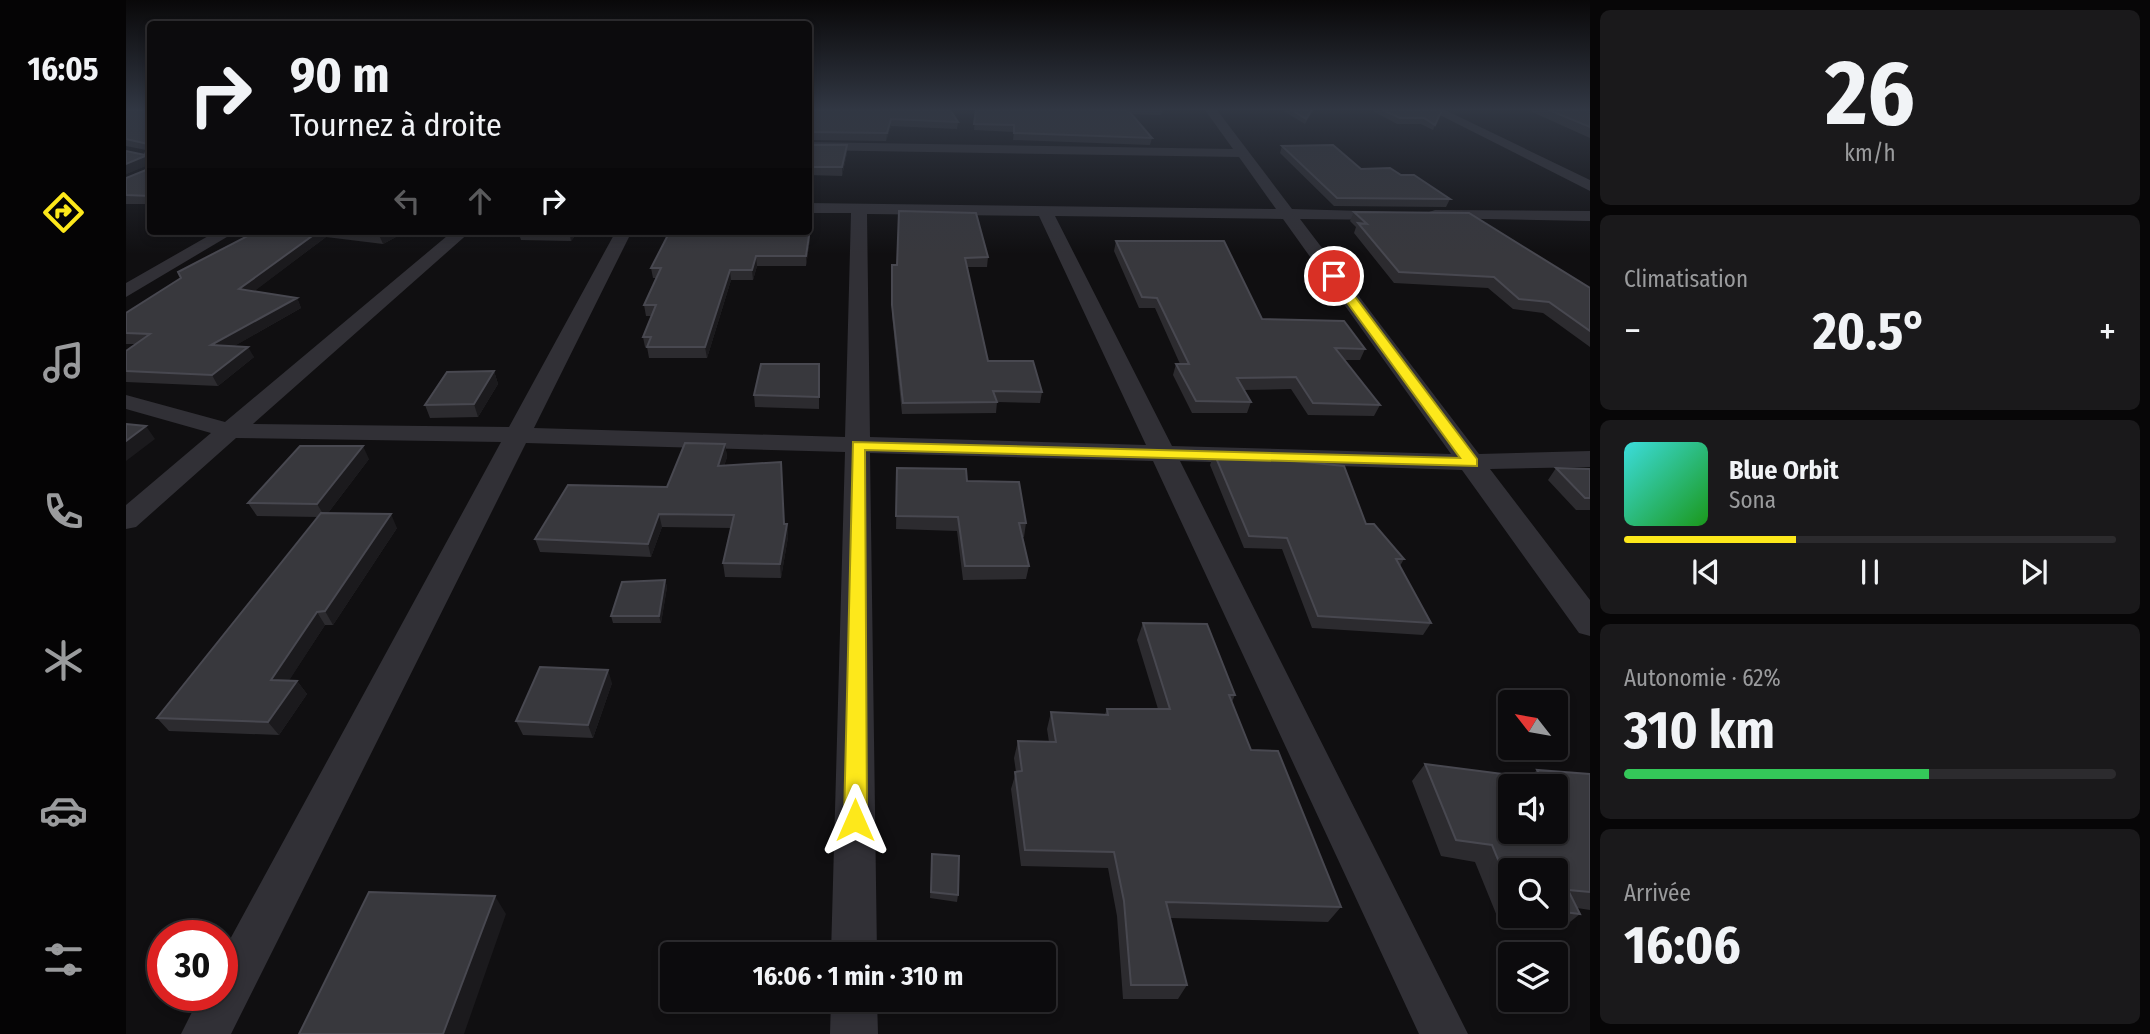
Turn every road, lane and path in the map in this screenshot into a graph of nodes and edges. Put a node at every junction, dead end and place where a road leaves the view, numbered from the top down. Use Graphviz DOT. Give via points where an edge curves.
graph roads {
  1 [pos="1248,158"];
  2 [pos="1534,158"];
  3 [pos="1590,186"];
  4 [pos="812,208"];
  5 [pos="859,208"];
  6 [pos="1045,211"];
  7 [pos="1288,214"];
  8 [pos="1469,215"];
  9 [pos="1590,216"];
  10 [pos="222,235"];
  11 [pos="458,235"];
  12 [pos="622,235"];
  13 [pos="1502,237"];
  14 [pos="126,292"];
  15 [pos="126,402"];
  16 [pos="230,431"];
  17 [pos="518,435"];
  18 [pos="858,445"];
  19 [pos="1163,453"];
  20 [pos="1590,459"];
  21 [pos="1471,463"];
  22 [pos="126,520"];
  23 [pos="1590,624"];
  24 [pos="854,942"];
  25 [pos="854,1012"];
  26 [pos="205,1034"];
  27 [pos="854,1034"];
  28 [pos="1444,1034"];
  1 -- 7 [label="street"];
  2 -- 3 [label="street"];
  4 -- 5 [label="street"];
  5 -- 6 [label="street"];
  5 -- 18 [label="street"];
  6 -- 7 [label="street"];
  6 -- 19 [label="street"];
  7 -- 8 [label="street"];
  7 -- 21 [label="street"];
  8 -- 9 [label="street"];
  8 -- 13 [label="street"];
  10 -- 14 [label="street"];
  11 -- 16 [label="street"];
  12 -- 17 [label="street"];
  15 -- 16 [label="street"];
  16 -- 17 [label="street"];
  16 -- 22 [label="street"];
  17 -- 18 [label="street"];
  17 -- 26 [label="street"];
  18 -- 19 [label="street"];
  18 -- 24 [label="street"];
  19 -- 21 [label="street"];
  19 -- 28 [label="street"];
  20 -- 21 [label="street"];
  21 -- 23 [label="street"];
  25 -- 27 [label="street"];
}
